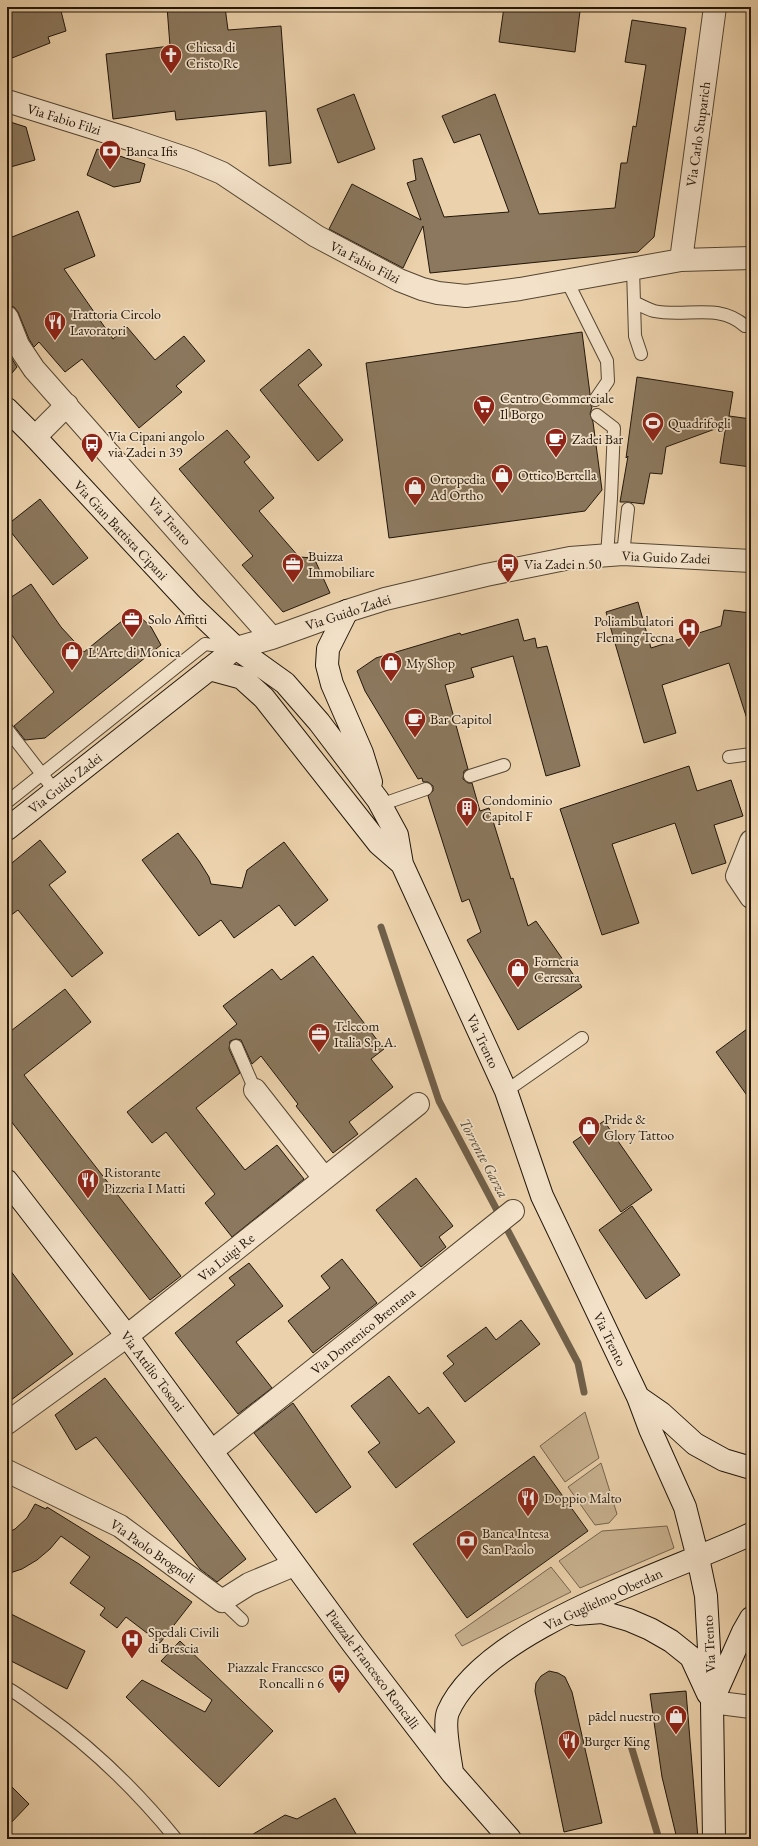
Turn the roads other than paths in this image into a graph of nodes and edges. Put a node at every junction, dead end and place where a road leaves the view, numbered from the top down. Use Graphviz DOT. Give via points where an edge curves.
graph roads {
  1 [pos="715,7"];
  2 [pos="7,101"];
  3 [pos="751,258"];
  4 [pos="681,260"];
  5 [pos="633,269"];
  6 [pos="568,281"];
  7 [pos="634,302"];
  8 [pos="7,317"];
  9 [pos="745,326"];
  10 [pos="640,354"];
  11 [pos="595,400"];
  12 [pos="67,405"];
  13 [pos="7,410"];
  14 [pos="597,415"];
  15 [pos="35,437"];
  16 [pos="628,509"];
  17 [pos="615,555"];
  18 [pos="751,561"];
  19 [pos="347,611"];
  20 [pos="272,638"];
  21 [pos="236,648"];
  22 [pos="209,668"];
  23 [pos="7,729"];
  24 [pos="751,754"];
  25 [pos="729,757"];
  26 [pos="504,765"];
  27 [pos="470,776"];
  28 [pos="48,782"];
  29 [pos="426,789"];
  30 [pos="7,802"];
  31 [pos="379,803"];
  32 [pos="7,828"];
  33 [pos="751,842"];
  34 [pos="402,864"];
  35 [pos="751,897"];
  36 [pos="582,1038"];
  37 [pos="236,1046"];
  38 [pos="255,1090"];
  39 [pos="506,1091"];
  40 [pos="418,1104"];
  41 [pos="324,1178"];
  42 [pos="7,1181"];
  43 [pos="514,1211"];
  44 [pos="127,1336"];
  45 [pos="638,1397"];
  46 [pos="7,1423"];
  47 [pos="212,1451"];
  48 [pos="751,1468"];
  49 [pos="7,1471"];
  50 [pos="751,1534"];
  51 [pos="698,1558"];
  52 [pos="294,1565"];
  53 [pos="222,1601"];
  54 [pos="563,1615"];
  55 [pos="751,1618"];
  56 [pos="242,1620"];
  57 [pos="7,1688"];
  58 [pos="712,1702"];
  59 [pos="751,1707"];
  60 [pos="452,1773"];
  61 [pos="176,1839"];
  62 [pos="510,1839"];
  63 [pos="714,1839"];
  1 -- 4 [label="street, Via Carlo Stuparich"];
  2 -- 6 [label="street, Via Fabio Filzi" via="129,139 222,173 316,236 399,280 422,289 466,296"];
  3 -- 4 [label="street, Via Fabio Filzi"];
  4 -- 5 [label="street, Via Fabio Filzi"];
  5 -- 6 [label="street, Via Fabio Filzi"];
  5 -- 7 [label="lane"];
  6 -- 11 [label="lane" via="607,361 608,380"];
  7 -- 9 [label="lane" via="654,311 722,313"];
  7 -- 10 [label="lane" via="635,336"];
  8 -- 12 [label="street, Via Trento" via="18,345 34,369"];
  12 -- 15 [label="street"];
  12 -- 20 [label="street, Via Trento"];
  13 -- 15 [label="street, Via Gian Battista Cipani"];
  14 -- 17 [label="lane" via="614,428 611,498"];
  15 -- 21 [label="street, Via Gian Battista Cipani" via="192,606"];
  16 -- 17 [label="lane"];
  17 -- 18 [label="street, Via Guido Zadei"];
  17 -- 19 [label="street, Via Guido Zadei" via="570,558 486,575 385,599"];
  19 -- 20 [label="street, Via Guido Zadei"];
  19 -- 31 [label="street, Via Trento" via="328,649 327,665 332,684 362,754"];
  20 -- 21 [label="street, Via Guido Zadei"];
  21 -- 22 [label="street, Via Guido Zadei"];
  21 -- 28 [label="lane" via="205,644"];
  21 -- 31 [label="street, Via Trento" via="285,682 319,722"];
  22 -- 28 [label="street, Via Guido Zadei"];
  22 -- 34 [label="street, Via Trento" via="242,678 264,698 379,844"];
  23 -- 28 [label="lane"];
  24 -- 25 [label="lane"];
  26 -- 27 [label="lane"];
  28 -- 30 [label="lane"];
  28 -- 32 [label="street, Via Guido Zadei"];
  29 -- 31 [label="lane"];
  31 -- 34 [label="street, Via Trento" via="397,835"];
  33 -- 35 [label="street" via="737,876"];
  34 -- 39 [label="street, Via Trento"];
  36 -- 39 [label="lane"];
  37 -- 38 [label="lane"];
  38 -- 41 [label="street"];
  39 -- 45 [label="street, Via Trento" via="542,1196"];
  40 -- 41 [label="street, Via Luigi Re"];
  41 -- 44 [label="street, Via Luigi Re"];
  42 -- 44 [label="street, Via Attilio Tosoni"];
  43 -- 47 [label="street, Via Domenico Brentana"];
  44 -- 46 [label="street"];
  44 -- 47 [label="street, Via Attilio Tosoni"];
  45 -- 48 [label="street" via="661,1413 695,1444 724,1460"];
  45 -- 51 [label="street, Via Trento" via="685,1507"];
  47 -- 52 [label="street, Via Attilio Tosoni"];
  49 -- 53 [label="street, Via Paolo Brognoli" via="120,1526"];
  50 -- 51 [label="street, Via Guglielmo Oberdan"];
  51 -- 54 [label="street, Via Guglielmo Oberdan"];
  51 -- 58 [label="street, Via Trento" via="706,1596"];
  52 -- 53 [label="street" via="250,1584"];
  52 -- 60 [label="street, Piazzale Francesco Roncalli"];
  53 -- 56 [label="lane"];
  54 -- 58 [label="street" via="602,1612 650,1628 691,1657"];
  54 -- 60 [label="street, Via Guglielmo Oberdan" via="513,1644 478,1671 458,1693 447,1713"];
  55 -- 58 [label="street"];
  57 -- 61 [label="lane" via="62,1726 109,1766 155,1813"];
  58 -- 59 [label="street"];
  58 -- 63 [label="street, Via Trento"];
  60 -- 62 [label="street, Piazzale Francesco Roncalli"];
}
